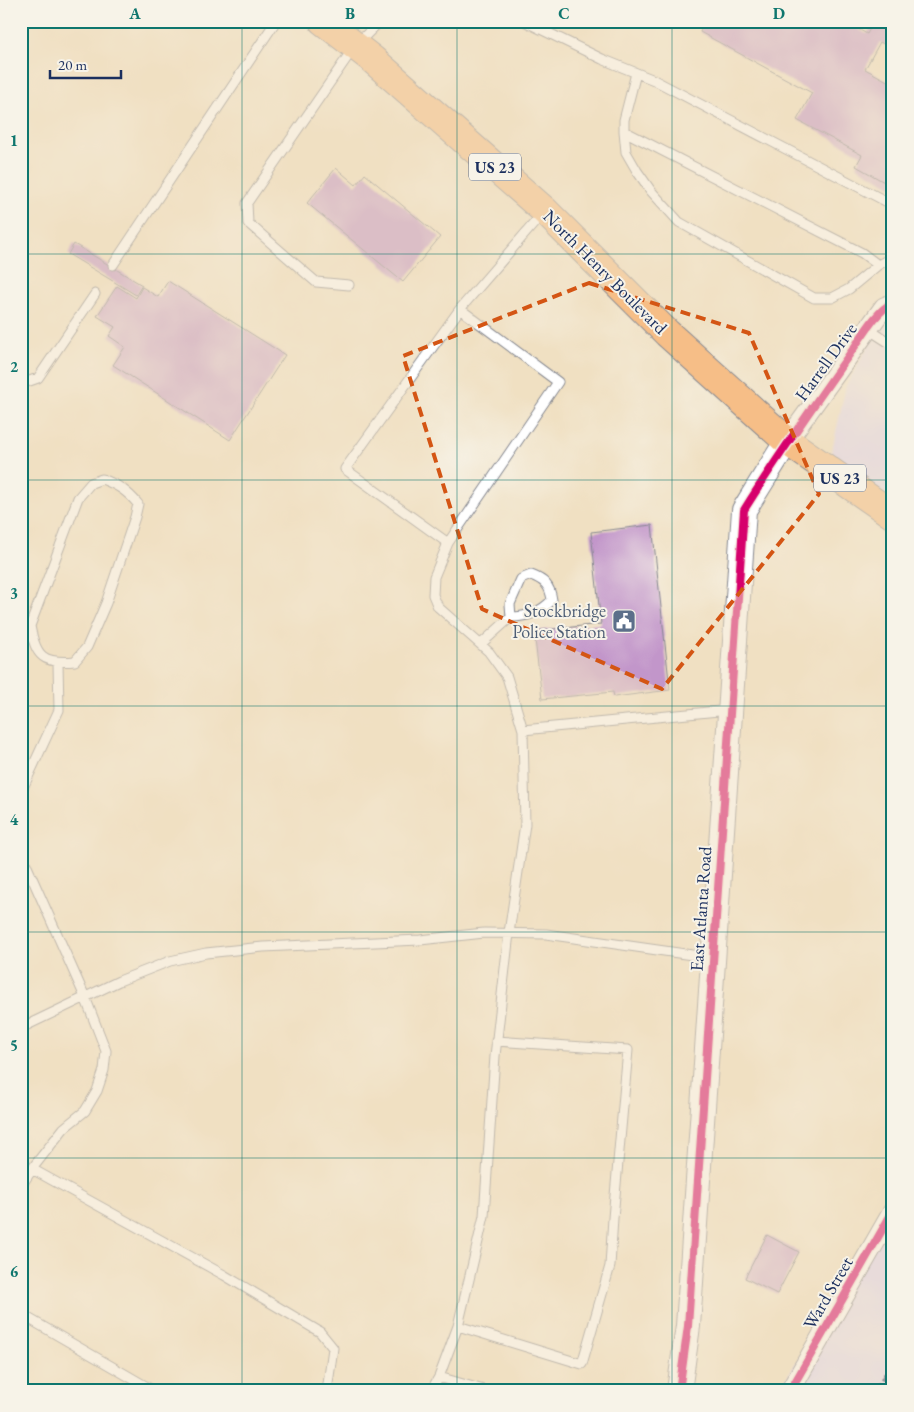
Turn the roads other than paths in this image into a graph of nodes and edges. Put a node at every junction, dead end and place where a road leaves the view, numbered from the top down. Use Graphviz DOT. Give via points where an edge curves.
graph roads {
  1 [pos="276,21"];
  2 [pos="323,21"];
  3 [pos="380,21"];
  4 [pos="524,21"];
  5 [pos="355,46"];
  6 [pos="636,73"];
  7 [pos="624,131"];
  8 [pos="893,205"];
  9 [pos="545,211"];
  10 [pos="893,257"];
  11 [pos="113,265"];
  12 [pos="878,265"];
  13 [pos="349,285"];
  14 [pos="94,294"];
  15 [pos="893,303"];
  16 [pos="460,309"];
  17 [pos="868,329"];
  18 [pos="893,345"];
  19 [pos="21,384"];
  20 [pos="788,441"];
  21 [pos="893,515"];
  22 [pos="448,543"];
  23 [pos="511,617"];
  24 [pos="481,644"];
  25 [pos="58,663"];
  26 [pos="730,710"];
  27 [pos="523,730"];
  28 [pos="21,792"];
  29 [pos="21,854"];
  30 [pos="508,933"];
  31 [pos="713,958"];
  32 [pos="85,997"];
  33 [pos="21,1028"];
  34 [pos="496,1041"];
  35 [pos="32,1169"];
  36 [pos="21,1186"];
  37 [pos="893,1211"];
  38 [pos="21,1314"];
  39 [pos="458,1326"];
  40 [pos="439,1376"];
  41 [pos="154,1391"];
  42 [pos="327,1391"];
  43 [pos="431,1391"];
  44 [pos="486,1391"];
  45 [pos="679,1391"];
  46 [pos="790,1391"];
  1 -- 11 [label="lane"];
  2 -- 5 [label="highway, North Henry Boulevard / US 23"];
  3 -- 5 [label="lane"];
  4 -- 6 [label="lane"];
  5 -- 9 [label="highway, North Henry Boulevard / US 23"];
  5 -- 13 [label="lane" via="247,203 248,223 316,282"];
  6 -- 7 [label="lane" via="625,113"];
  6 -- 8 [label="lane"];
  7 -- 12 [label="lane" via="862,253"];
  7 -- 12 [label="lane" via="626,152 637,171 679,222 814,298 832,298 849,289"];
  9 -- 16 [label="lane"];
  9 -- 20 [label="highway, North Henry Boulevard / US 23" via="667,333"];
  10 -- 12 [label="lane"];
  14 -- 19 [label="lane" via="38,378"];
  15 -- 17 [label="street, Harrell Drive" via="884,307"];
  16 -- 22 [label="lane" via="558,382"];
  16 -- 22 [label="lane" via="345,469"];
  17 -- 18 [label="lane"];
  17 -- 20 [label="street, Harrell Drive"];
  20 -- 21 [label="highway, North Henry Boulevard / US 23"];
  20 -- 26 [label="street, East Atlanta Road" via="744,510"];
  22 -- 24 [label="lane" via="434,577 433,595 438,607"];
  23 -- 23 [label="lane" via="510,604 521,579 531,575 542,579 550,588 552,600 536,612"];
  23 -- 24 [label="lane"];
  24 -- 27 [label="lane" via="507,677"];
  25 -- 25 [label="lane" via="75,661 87,647 106,603 135,517 138,504 129,493 121,486 102,479 90,483 78,498 30,626 39,653"];
  25 -- 28 [label="lane" via="59,710"];
  26 -- 27 [label="lane"];
  26 -- 31 [label="street, East Atlanta Road"];
  27 -- 30 [label="lane" via="525,824"];
  29 -- 32 [label="lane"];
  30 -- 31 [label="lane" via="546,934"];
  30 -- 32 [label="lane" via="484,932 420,940 206,953 119,980"];
  30 -- 34 [label="lane"];
  31 -- 45 [label="street, East Atlanta Road" via="688,1326"];
  32 -- 33 [label="lane"];
  32 -- 35 [label="lane" via="106,1051 104,1070 85,1111 64,1128"];
  34 -- 39 [label="lane" via="484,1216"];
  34 -- 39 [label="lane" via="628,1050 610,1266 582,1364"];
  35 -- 36 [label="lane"];
  35 -- 42 [label="lane" via="320,1332 333,1348"];
  37 -- 46 [label="street, Ward Street"];
  38 -- 41 [label="lane"];
  39 -- 40 [label="lane"];
  40 -- 43 [label="lane"];
  40 -- 44 [label="lane"];
}
